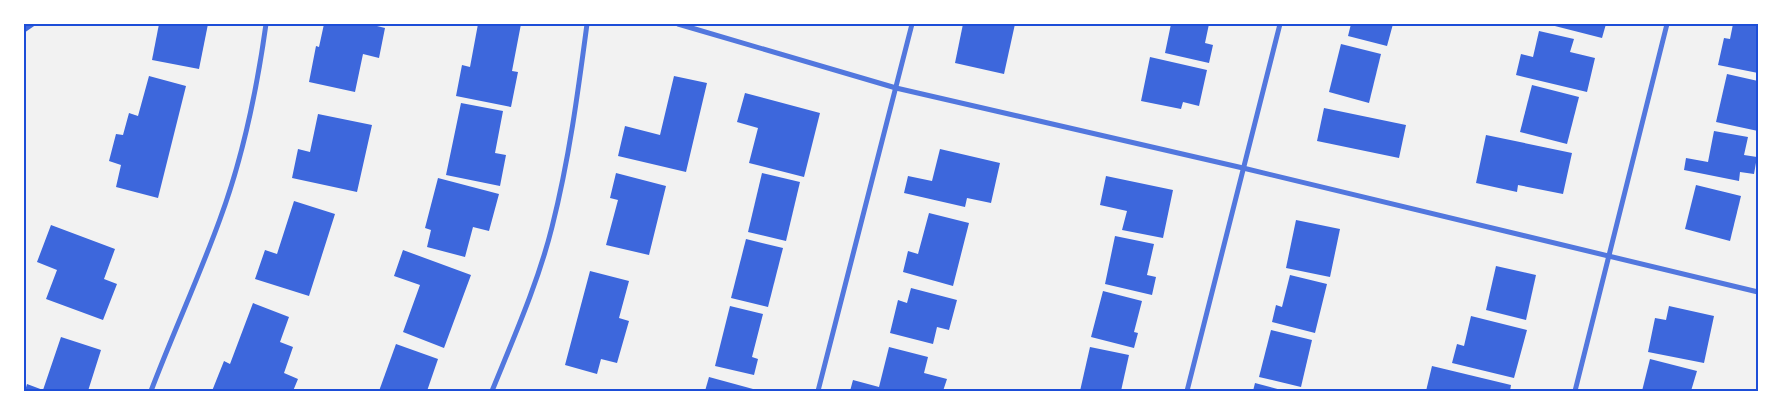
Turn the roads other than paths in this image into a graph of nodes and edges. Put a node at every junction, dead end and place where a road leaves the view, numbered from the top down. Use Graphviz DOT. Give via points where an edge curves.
graph roads {
  1 [pos="266,24"];
  2 [pos="586,24"];
  3 [pos="678,24"];
  4 [pos="912,24"];
  5 [pos="1280,24"];
  6 [pos="1667,24"];
  7 [pos="896,88"];
  8 [pos="1243,168"];
  9 [pos="1609,256"];
  10 [pos="1758,292"];
  11 [pos="152,391"];
  12 [pos="492,391"];
  13 [pos="818,391"];
  14 [pos="1188,391"];
  15 [pos="1575,391"];
  1 -- 11 [label="street" via="248,119 221,218 170,339"];
  2 -- 12 [label="street" via="569,150 552,227 528,304"];
  3 -- 7 [label="street"];
  4 -- 7 [label="street"];
  5 -- 8 [label="street"];
  6 -- 9 [label="street"];
  7 -- 8 [label="street"];
  7 -- 13 [label="street"];
  8 -- 9 [label="street"];
  8 -- 14 [label="street"];
  9 -- 10 [label="street"];
  9 -- 15 [label="street"];
}
